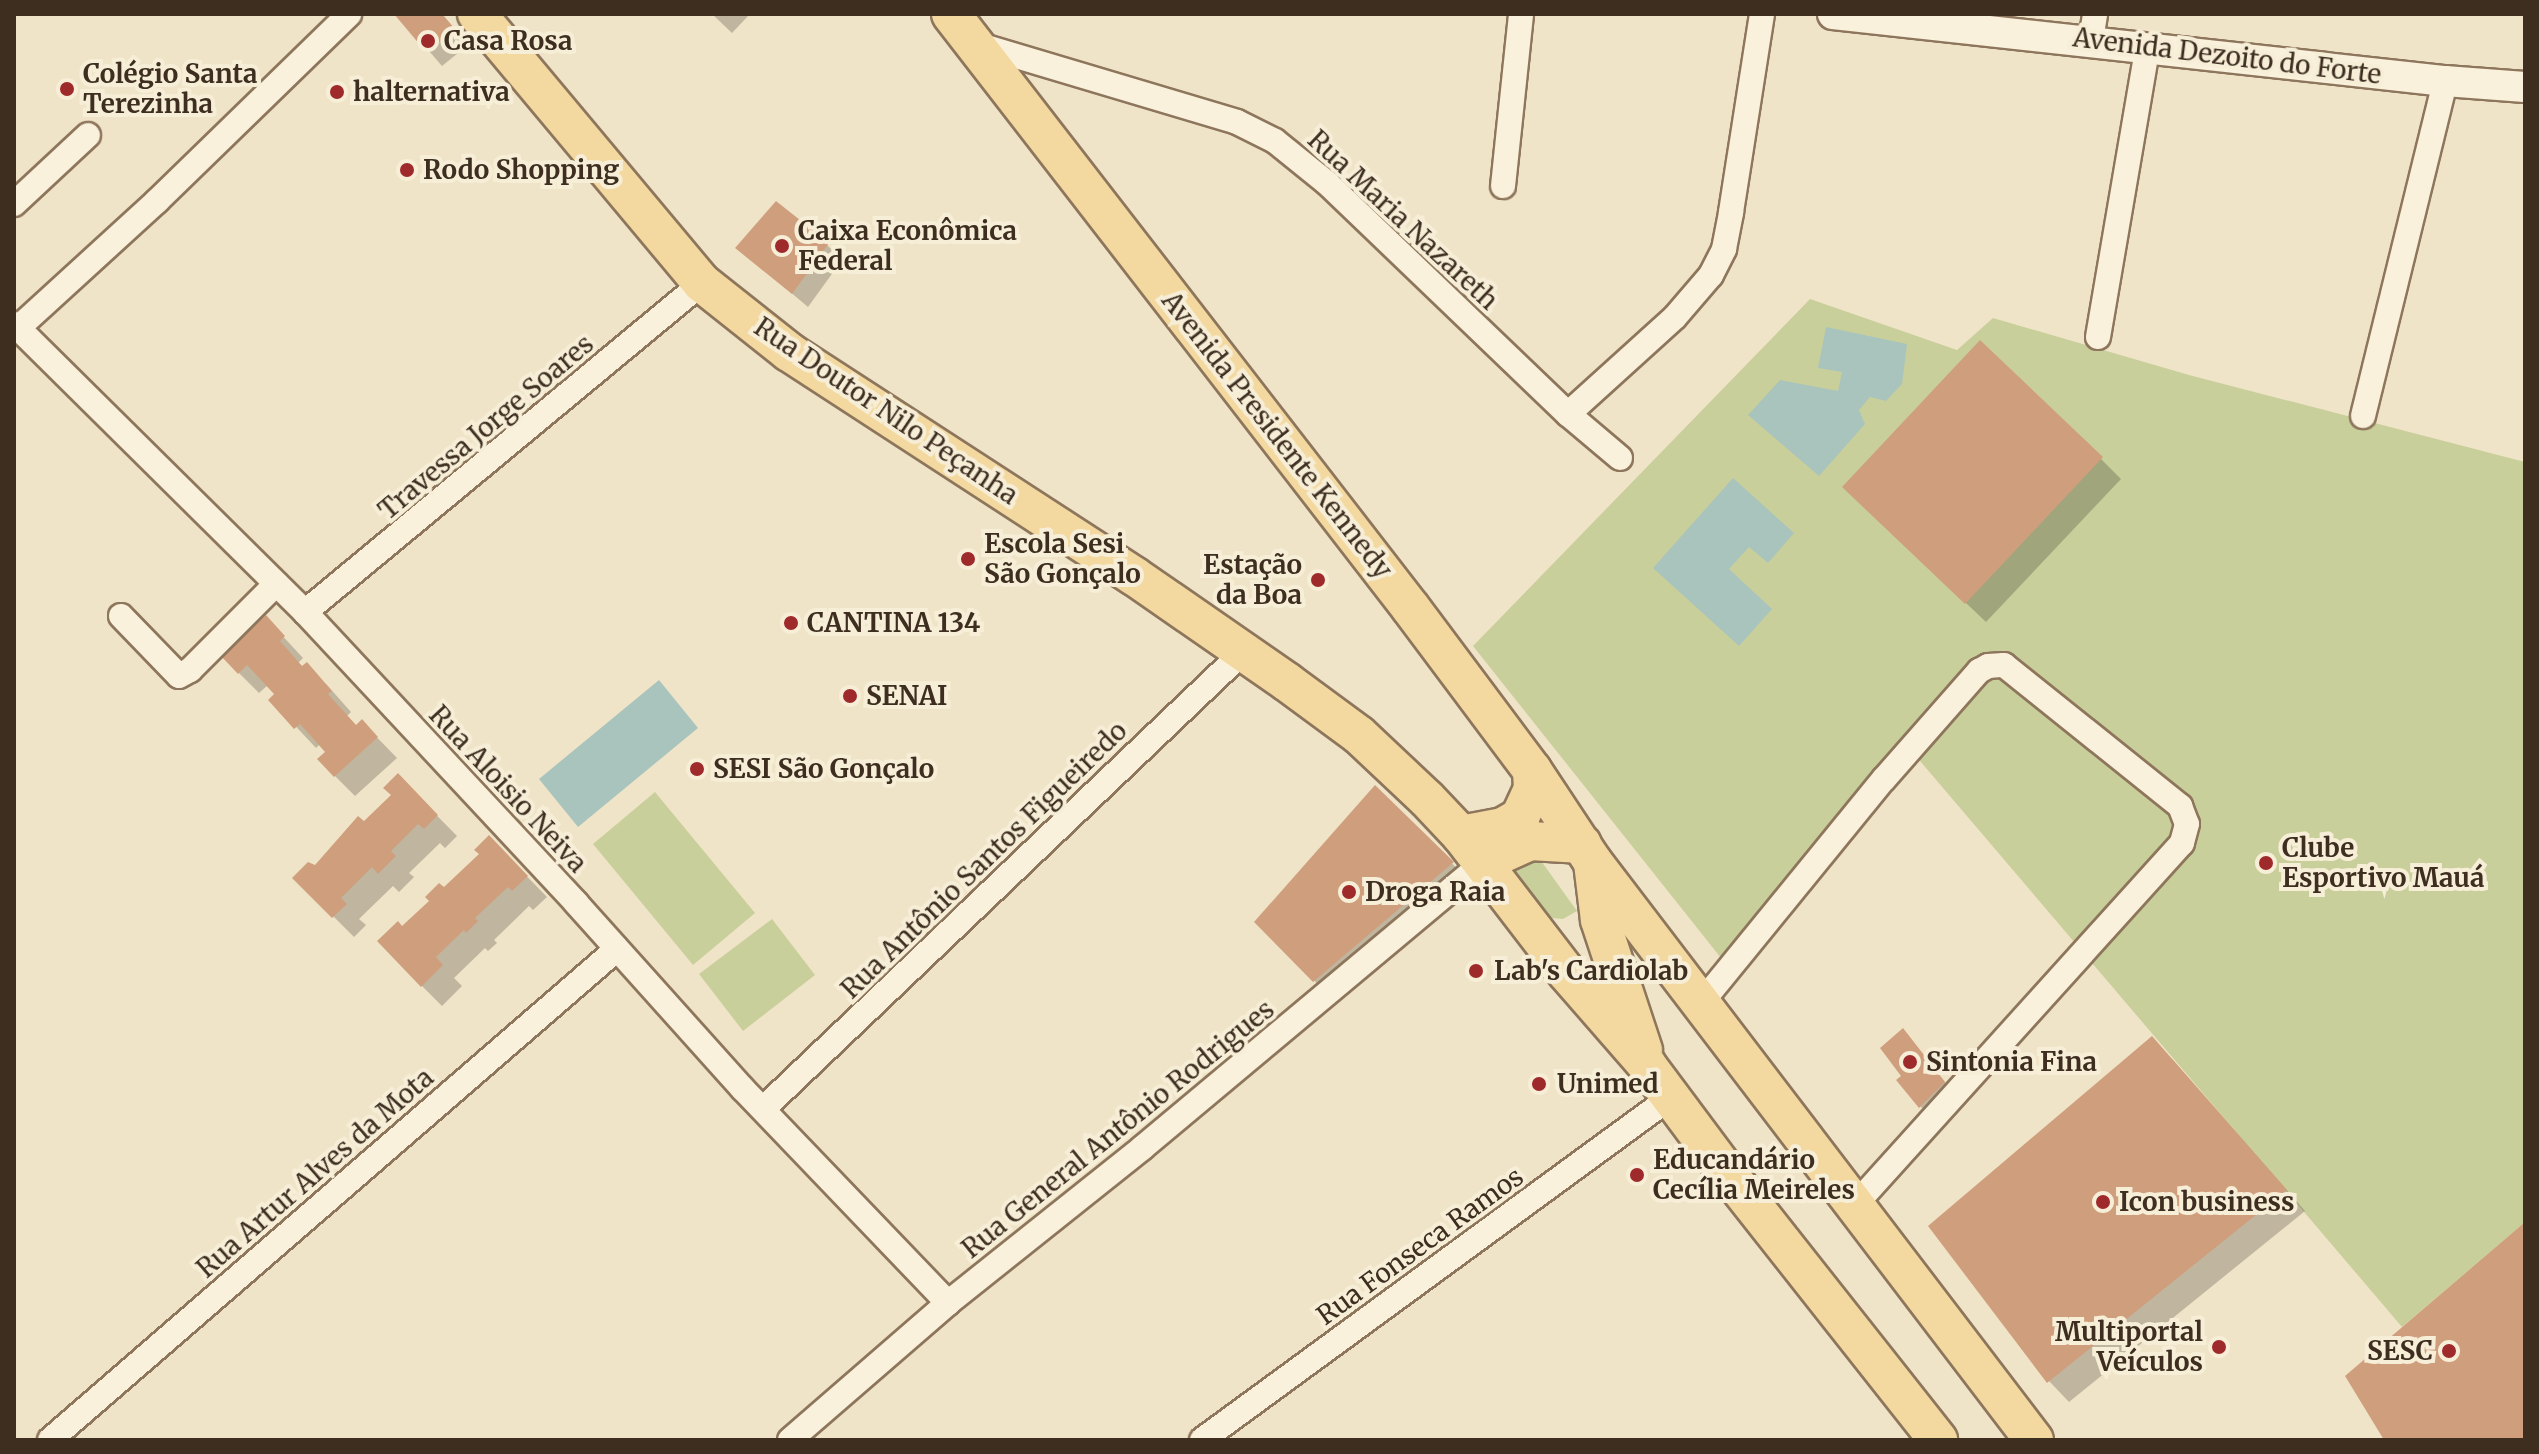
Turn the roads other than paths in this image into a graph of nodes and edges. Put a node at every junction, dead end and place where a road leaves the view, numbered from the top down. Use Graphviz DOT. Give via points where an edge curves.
graph roads {
  1 [pos="349,14"];
  2 [pos="477,14"];
  3 [pos="951,14"];
  4 [pos="1521,14"];
  5 [pos="1762,14"];
  6 [pos="1833,14"];
  7 [pos="2093,27"];
  8 [pos="973,44"];
  9 [pos="2148,46"];
  10 [pos="2445,81"];
  11 [pos="2525,87"];
  12 [pos="88,135"];
  13 [pos="1503,186"];
  14 [pos="14,204"];
  15 [pos="702,283"];
  16 [pos="16,326"];
  17 [pos="2098,337"];
  18 [pos="1568,414"];
  19 [pos="2363,416"];
  20 [pos="1620,458"];
  21 [pos="276,584"];
  22 [pos="305,612"];
  23 [pos="121,616"];
  24 [pos="1243,652"];
  25 [pos="1532,770"];
  26 [pos="1472,849"];
  27 [pos="1590,867"];
  28 [pos="1533,931"];
  29 [pos="617,949"];
  30 [pos="1701,1003"];
  31 [pos="1646,1064"];
  32 [pos="1671,1097"];
  33 [pos="763,1109"];
  34 [pos="1855,1205"];
  35 [pos="948,1303"];
  36 [pos="50,1440"];
  37 [pos="790,1440"];
  38 [pos="1202,1440"];
  39 [pos="1938,1440"];
  40 [pos="2034,1440"];
  1 -- 16 [label="street" via="157,201"];
  2 -- 15 [label="main road, Rua Doutor Nilo Peçanha"];
  3 -- 8 [label="main road, Avenida Presidente Kennedy"];
  4 -- 13 [label="street"];
  5 -- 18 [label="street" via="1724,249 1711,275 1675,317"];
  6 -- 7 [label="street, Avenida Dezoito do Forte"];
  7 -- 9 [label="street, Avenida Dezoito do Forte"];
  8 -- 18 [label="street, Rua Maria Nazareth" via="1237,122 1275,141 1327,183"];
  8 -- 25 [label="main road, Avenida Presidente Kennedy"];
  9 -- 10 [label="street, Avenida Dezoito do Forte"];
  9 -- 17 [label="street"];
  10 -- 11 [label="street, Avenida Dezoito do Forte"];
  10 -- 19 [label="street"];
  12 -- 14 [label="street"];
  15 -- 22 [label="street, Travessa Jorge Soares"];
  15 -- 24 [label="main road, Rua Doutor Nilo Peçanha" via="789,352"];
  16 -- 21 [label="street, Rua Aloisio Neiva"];
  18 -- 20 [label="street, Rua Maria Nazareth"];
  21 -- 22 [label="street, Rua Aloisio Neiva"];
  21 -- 23 [label="street" via="179,676"];
  22 -- 29 [label="street, Rua Aloisio Neiva"];
  24 -- 26 [label="main road, Rua Doutor Nilo Peçanha" via="1359,735"];
  24 -- 33 [label="street, Rua Antônio Santos Figueiredo"];
  25 -- 26 [label="main road" via="1533,789 1520,817"];
  25 -- 27 [label="main road, Avenida Presidente Kennedy"];
  26 -- 27 [label="main road" via="1498,853 1530,841"];
  26 -- 28 [label="main road, Rua Doutor Nilo Peçanha"];
  26 -- 35 [label="street, Rua General Antônio Rodrigues" via="1142,1148"];
  27 -- 28 [label="main road" via="1592,910 1574,926"];
  27 -- 30 [label="main road, Avenida Presidente Kennedy"];
  27 -- 31 [label="main road, Avenida Presidente Kennedy" via="1604,935"];
  28 -- 31 [label="main road, Rua Doutor Nilo Peçanha"];
  29 -- 33 [label="street, Rua Aloisio Neiva"];
  29 -- 36 [label="street, Rua Artur Alves da Mota"];
  30 -- 34 [label="main road, Avenida Presidente Kennedy"];
  30 -- 34 [label="street" via="1979,671 2004,665 2180,806 2187,824 2182,843"];
  31 -- 32 [label="main road, Rua Doutor Nilo Peçanha"];
  32 -- 38 [label="street, Rua Fonseca Ramos"];
  32 -- 39 [label="main road, Rua Doutor Nilo Peçanha"];
  33 -- 35 [label="street, Rua Aloisio Neiva"];
  34 -- 40 [label="main road, Avenida Presidente Kennedy"];
  35 -- 37 [label="street, Rua General Antônio Rodrigues"];
}
